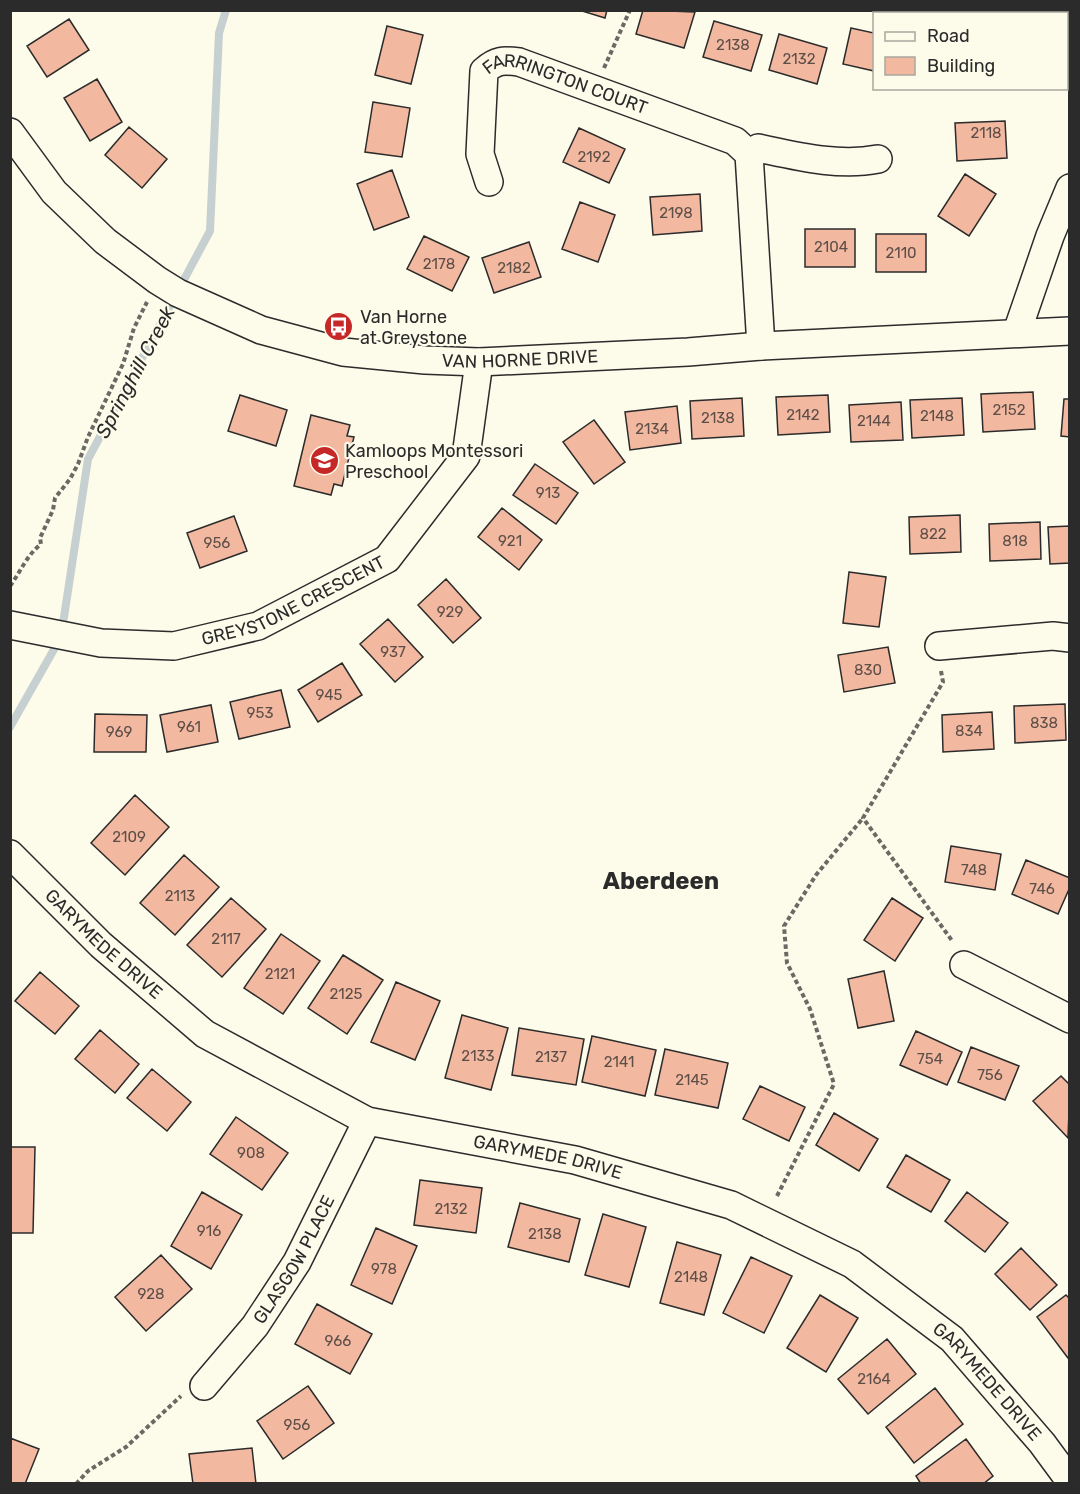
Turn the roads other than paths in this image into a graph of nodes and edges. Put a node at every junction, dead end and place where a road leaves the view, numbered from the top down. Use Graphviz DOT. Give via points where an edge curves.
graph roads {
  1 [pos="10,132"];
  2 [pos="748,154"];
  3 [pos="878,159"];
  4 [pos="489,182"];
  5 [pos="1070,188"];
  6 [pos="1070,331"];
  7 [pos="1017,332"];
  8 [pos="761,346"];
  9 [pos="479,362"];
  10 [pos="10,625"];
  11 [pos="1070,638"];
  12 [pos="939,646"];
  13 [pos="10,855"];
  14 [pos="964,965"];
  15 [pos="1070,1019"];
  16 [pos="368,1121"];
  17 [pos="195,1389"];
  18 [pos="1070,1480"];
  1 -- 9 [label="street, VAN HORNE DRIVE" via="54,192 105,242 178,293 261,330 343,352"];
  2 -- 3 [label="street" via="758,148 813,159"];
  2 -- 4 [label="street, FARRINGTON COURT" via="735,141 519,62 502,60 484,71 480,154"];
  2 -- 8 [label="street"];
  5 -- 7 [label="street"];
  6 -- 7 [label="street, VAN HORNE DRIVE"];
  7 -- 8 [label="street, VAN HORNE DRIVE"];
  8 -- 9 [label="street, VAN HORNE DRIVE"];
  9 -- 10 [label="street, GREYSTONE CRESCENT" via="466,456 387,559 258,626 174,646 101,644"];
  11 -- 12 [label="street" via="1053,636"];
  13 -- 16 [label="street, GARYMEDE DRIVE" via="101,945 205,1034"];
  14 -- 15 [label="street"];
  16 -- 17 [label="street, GLASGOW PLACE" via="297,1262 255,1326"];
  16 -- 18 [label="street, GARYMEDE DRIVE" via="575,1160 731,1204 852,1264 952,1339"];
}
